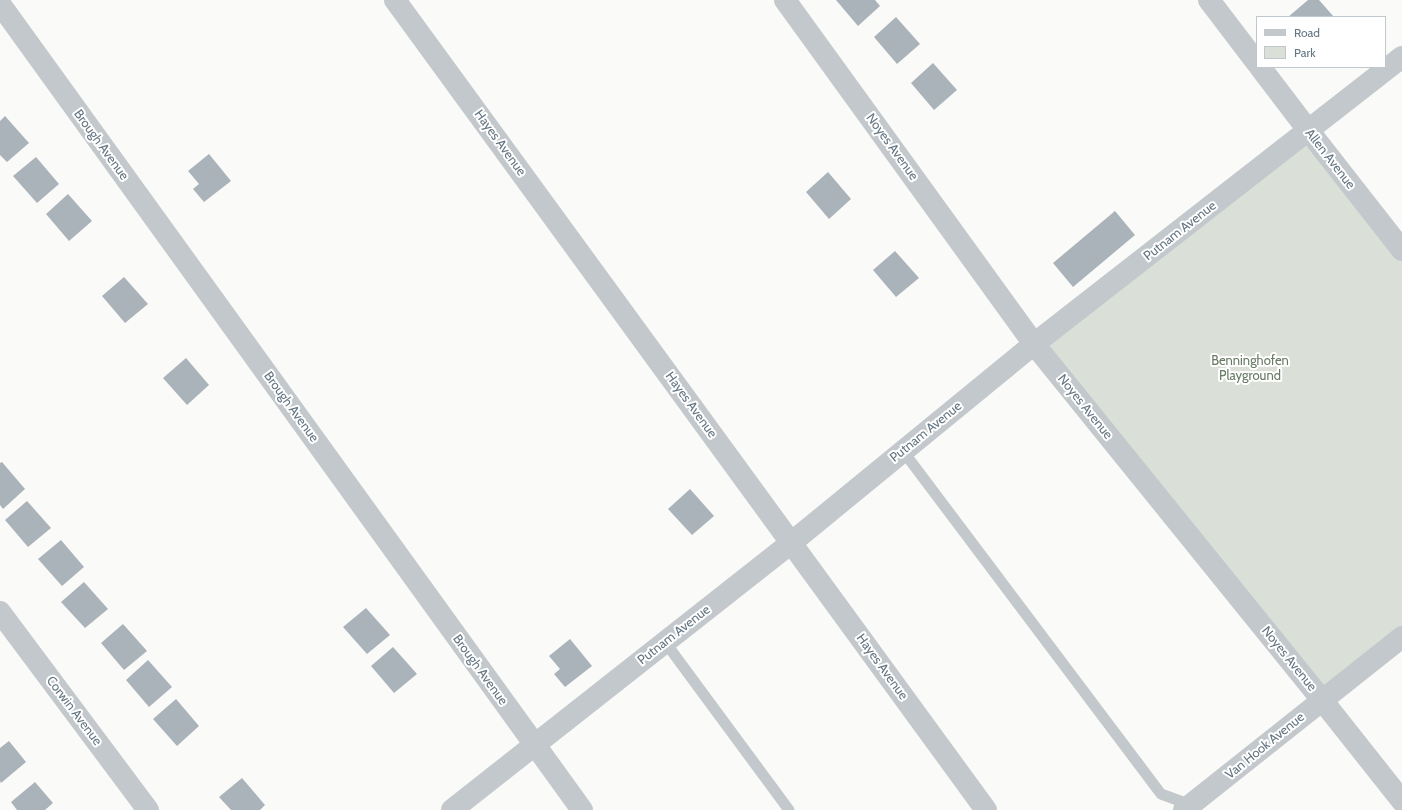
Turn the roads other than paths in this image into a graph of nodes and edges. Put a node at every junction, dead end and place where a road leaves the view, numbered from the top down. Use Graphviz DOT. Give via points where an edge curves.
graph roads {
  1 [pos="395,0"];
  2 [pos="785,0"];
  3 [pos="1210,0"];
  4 [pos="0,4"];
  5 [pos="1402,57"];
  6 [pos="1256,62"];
  7 [pos="1261,68"];
  8 [pos="1308,130"];
  9 [pos="1402,250"];
  10 [pos="1034,344"];
  11 [pos="903,451"];
  12 [pos="791,543"];
  13 [pos="0,612"];
  14 [pos="1402,637"];
  15 [pos="665,642"];
  16 [pos="1322,700"];
  17 [pos="534,745"];
  18 [pos="1402,801"];
  19 [pos="1190,808"];
  20 [pos="148,810"];
  21 [pos="452,810"];
  22 [pos="582,810"];
  23 [pos="789,810"];
  24 [pos="986,810"];
  1 -- 12 [label="street, Hayes Avenue"];
  2 -- 10 [label="street, Noyes Avenue"];
  3 -- 6 [label="street"];
  4 -- 17 [label="street, Brough Avenue"];
  5 -- 8 [label="street, Putnam Avenue"];
  7 -- 8 [label="street, Allen Avenue"];
  8 -- 9 [label="street, Allen Avenue"];
  8 -- 10 [label="street, Putnam Avenue"];
  10 -- 11 [label="street, Putnam Avenue"];
  10 -- 16 [label="street, Noyes Avenue"];
  11 -- 12 [label="street, Putnam Avenue"];
  11 -- 19 [label="lane" via="1160,794"];
  12 -- 15 [label="street, Putnam Avenue"];
  12 -- 24 [label="street, Hayes Avenue"];
  13 -- 20 [label="street, Corwin Avenue"];
  14 -- 16 [label="street, Van Hook Avenue"];
  15 -- 17 [label="street, Putnam Avenue"];
  15 -- 23 [label="lane"];
  16 -- 18 [label="street, Noyes Avenue"];
  16 -- 19 [label="street, Van Hook Avenue"];
  17 -- 21 [label="street, Putnam Avenue"];
  17 -- 22 [label="street, Brough Avenue"];
}
